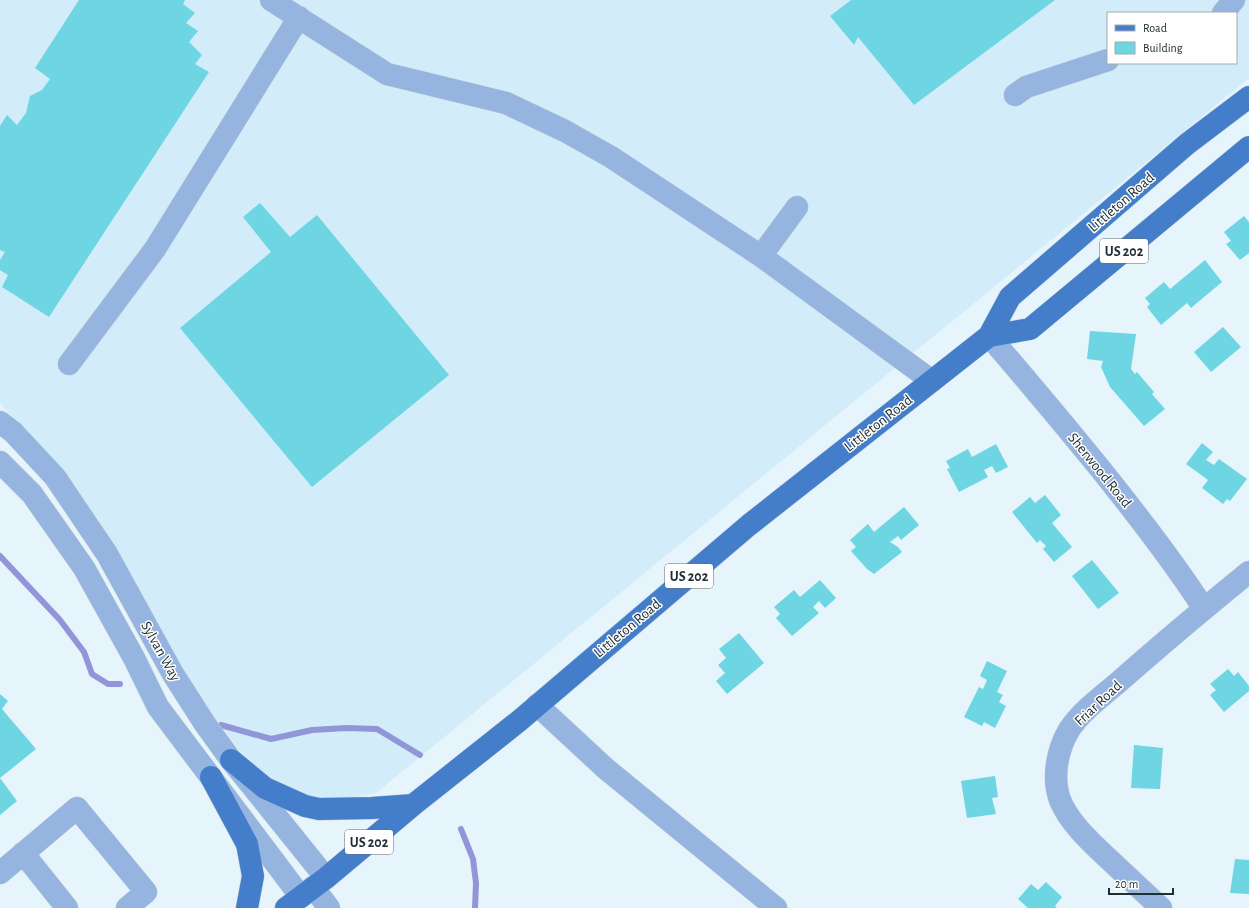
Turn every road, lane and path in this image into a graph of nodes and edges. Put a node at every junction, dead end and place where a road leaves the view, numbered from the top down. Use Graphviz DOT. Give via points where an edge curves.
graph roads {
  1 [pos="271,0"];
  2 [pos="1234,0"];
  3 [pos="1224,12"];
  4 [pos="299,17"];
  5 [pos="1107,60"];
  6 [pos="1015,95"];
  7 [pos="1249,96"];
  8 [pos="1249,147"];
  9 [pos="797,207"];
  10 [pos="761,256"];
  11 [pos="989,336"];
  12 [pos="69,364"];
  13 [pos="932,381"];
  14 [pos="0,422"];
  15 [pos="0,462"];
  16 [pos="1249,572"];
  17 [pos="1204,609"];
  18 [pos="537,705"];
  19 [pos="231,760"];
  20 [pos="211,777"];
  21 [pos="413,805"];
  22 [pos="23,854"];
  23 [pos="0,872"];
  24 [pos="306,893"];
  25 [pos="67,908"];
  26 [pos="127,908"];
  27 [pos="246,908"];
  28 [pos="329,908"];
  29 [pos="776,908"];
  30 [pos="1161,908"];
  1 -- 4 [label="street"];
  2 -- 3 [label="street"];
  4 -- 10 [label="street" via="387,74 506,103 565,130 611,157"];
  4 -- 12 [label="street" via="155,249"];
  5 -- 6 [label="street" via="1026,87"];
  7 -- 11 [label="main road, Littleton Road / US 202" via="1187,144 1010,297"];
  8 -- 11 [label="main road, Littleton Road / US 202" via="1030,329"];
  9 -- 10 [label="street"];
  10 -- 13 [label="street"];
  11 -- 13 [label="main road, Littleton Road / US 202"];
  11 -- 17 [label="street, Sherwood Road" via="1123,497"];
  13 -- 18 [label="main road, Littleton Road / US 202" via="749,525"];
  14 -- 19 [label="street, Sylvan Way" via="55,477 107,554 173,674"];
  15 -- 20 [label="street, Sylvan Way" via="32,494 84,568 158,706"];
  16 -- 17 [label="street, Friar Road"];
  17 -- 30 [label="street, Friar Road" via="1078,718 1062,742 1058,756 1056,785 1066,813 1091,843"];
  18 -- 21 [label="main road, Littleton Road / US 202"];
  18 -- 29 [label="street" via="605,768"];
  19 -- 21 [label="main road" via="265,788 305,806 372,808"];
  19 -- 24 [label="street, Sylvan Way"];
  20 -- 24 [label="street, Sylvan Way"];
  20 -- 27 [label="main road" via="247,844 253,876"];
  21 -- 24 [label="main road, Littleton Road / US 202"];
  22 -- 23 [label="street"];
  22 -- 25 [label="street"];
  22 -- 26 [label="street" via="78,808 146,892"];
  24 -- 28 [label="street"];
}
